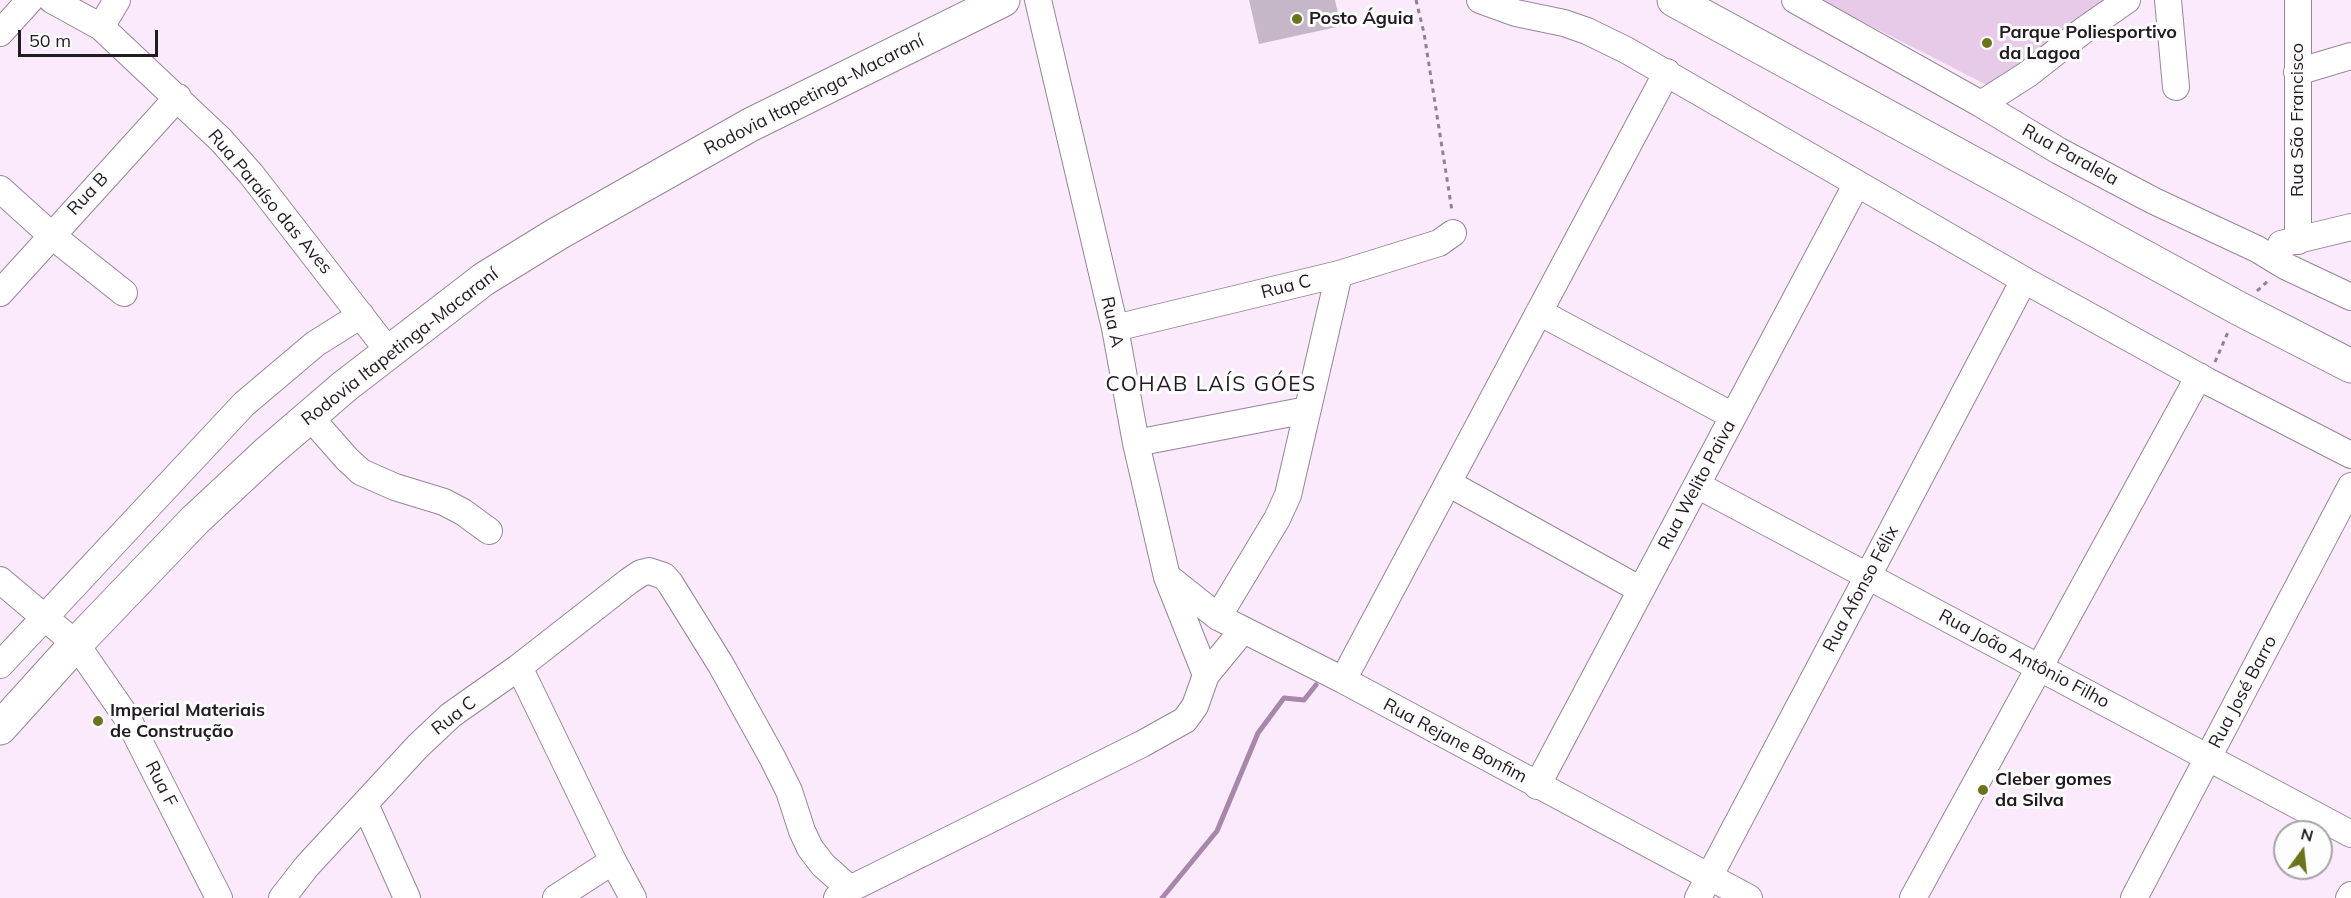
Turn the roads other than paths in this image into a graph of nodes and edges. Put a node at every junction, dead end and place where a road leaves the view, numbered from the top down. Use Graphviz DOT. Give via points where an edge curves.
graph roads {
  1 [pos="30,0"];
  2 [pos="52,0"];
  3 [pos="117,0"];
  4 [pos="1003,0"];
  5 [pos="1038,0"];
  6 [pos="1480,0"];
  7 [pos="1674,0"];
  8 [pos="1796,0"];
  9 [pos="2127,0"];
  10 [pos="2168,0"];
  11 [pos="2298,0"];
  12 [pos="101,27"];
  13 [pos="0,33"];
  14 [pos="2351,56"];
  15 [pos="1667,72"];
  16 [pos="2297,72"];
  17 [pos="2176,87"];
  18 [pos="178,97"];
  19 [pos="1981,104"];
  20 [pos="1856,185"];
  21 [pos="0,189"];
  22 [pos="2351,227"];
  23 [pos="1453,233"];
  24 [pos="51,235"];
  25 [pos="2298,241"];
  26 [pos="2257,249"];
  27 [pos="1339,274"];
  28 [pos="2024,280"];
  29 [pos="0,293"];
  30 [pos="124,293"];
  31 [pos="2351,297"];
  32 [pos="1539,312"];
  33 [pos="361,315"];
  34 [pos="1114,328"];
  35 [pos="389,352"];
  36 [pos="2351,366"];
  37 [pos="2203,378"];
  38 [pos="1306,410"];
  39 [pos="1733,416"];
  40 [pos="310,417"];
  41 [pos="1136,443"];
  42 [pos="2351,455"];
  43 [pos="1448,483"];
  44 [pos="1697,484"];
  45 [pos="2351,486"];
  46 [pos="489,531"];
  47 [pos="1868,576"];
  48 [pos="1167,577"];
  49 [pos="0,580"];
  50 [pos="1641,590"];
  51 [pos="1218,617"];
  52 [pos="45,618"];
  53 [pos="1243,630"];
  54 [pos="76,644"];
  55 [pos="0,665"];
  56 [pos="519,667"];
  57 [pos="2039,668"];
  58 [pos="1206,675"];
  59 [pos="1342,680"];
  60 [pos="0,728"];
  61 [pos="2208,758"];
  62 [pos="1537,786"];
  63 [pos="365,804"];
  64 [pos="2351,834"];
  65 [pos="613,861"];
  66 [pos="1704,887"];
  67 [pos="843,894"];
  68 [pos="219,898"];
  69 [pos="282,898"];
  70 [pos="407,898"];
  71 [pos="556,898"];
  72 [pos="633,898"];
  73 [pos="1749,898"];
  74 [pos="1913,898"];
  75 [pos="2134,898"];
  1 -- 13 [label="street"];
  2 -- 12 [label="street, Rua Paraíso das Aves"];
  3 -- 12 [label="street"];
  4 -- 35 [label="main road, Rodovia Itapetinga-Macaraní" via="750,125 628,192 484,279"];
  5 -- 34 [label="street, Rua A"];
  6 -- 15 [label="street" via="1587,31"];
  7 -- 36 [label="main road"];
  8 -- 19 [label="street, Rua Paralela"];
  9 -- 19 [label="street"];
  10 -- 17 [label="street"];
  11 -- 16 [label="street, Rua São Francisco"];
  12 -- 18 [label="street, Rua Paraíso das Aves"];
  14 -- 16 [label="street"];
  15 -- 20 [label="street"];
  15 -- 32 [label="street"];
  16 -- 25 [label="street, Rua São Francisco"];
  18 -- 24 [label="street, Rua B"];
  18 -- 33 [label="street, Rua Paraíso das Aves" via="251,174"];
  19 -- 26 [label="street, Rua Paralela" via="2154,201"];
  20 -- 28 [label="street"];
  20 -- 39 [label="street, Rua Welito Paiva"];
  21 -- 24 [label="street"];
  22 -- 25 [label="street"];
  23 -- 27 [label="street, Rua C" via="1439,243"];
  24 -- 29 [label="street, Rua B"];
  24 -- 30 [label="street"];
  25 -- 26 [label="street"];
  26 -- 31 [label="street, Rua Paralela"];
  27 -- 34 [label="street, Rua C"];
  27 -- 38 [label="street"];
  28 -- 37 [label="street"];
  28 -- 47 [label="street, Rua Afonso Félix"];
  32 -- 39 [label="street"];
  32 -- 43 [label="street"];
  33 -- 35 [label="street, Rua Paraíso das Aves"];
  33 -- 52 [label="street" via="315,344 244,404"];
  34 -- 41 [label="street, Rua A"];
  35 -- 40 [label="main road, Rodovia Itapetinga-Macaraní"];
  37 -- 42 [label="street"];
  37 -- 57 [label="street"];
  38 -- 41 [label="street"];
  38 -- 51 [label="street" via="1288,495"];
  39 -- 44 [label="street, Rua Welito Paiva"];
  40 -- 46 [label="street" via="361,472 395,488 444,502"];
  40 -- 54 [label="main road, Rodovia Itapetinga-Macaraní" via="195,520"];
  41 -- 48 [label="street, Rua A"];
  43 -- 50 [label="street"];
  43 -- 59 [label="street"];
  44 -- 47 [label="street, Rua João Antônio Filho"];
  44 -- 50 [label="street, Rua Welito Paiva"];
  45 -- 61 [label="street, Rua José Barro"];
  47 -- 57 [label="street, Rua João Antônio Filho"];
  47 -- 66 [label="street, Rua Afonso Félix"];
  48 -- 51 [label="street, Rua Rejane Bonfim"];
  48 -- 58 [label="street, Rua A"];
  49 -- 52 [label="street"];
  50 -- 62 [label="street, Rua Welito Paiva"];
  51 -- 53 [label="street, Rua Rejane Bonfim"];
  52 -- 54 [label="street"];
  52 -- 55 [label="street"];
  53 -- 58 [label="street"];
  53 -- 59 [label="street, Rua Rejane Bonfim"];
  54 -- 60 [label="main road, Rodovia Itapetinga-Macaraní"];
  54 -- 68 [label="street, Rua F" via="128,719"];
  56 -- 63 [label="street, Rua C" via="451,716"];
  56 -- 65 [label="street"];
  56 -- 67 [label="street, Rua C" via="628,580 641,573 664,576 721,665 789,791 810,848"];
  57 -- 61 [label="street, Rua João Antônio Filho"];
  57 -- 74 [label="street"];
  58 -- 67 [label="street" via="1195,706 1185,720 1171,729"];
  59 -- 62 [label="street, Rua Rejane Bonfim"];
  61 -- 64 [label="street, Rua João Antônio Filho"];
  61 -- 75 [label="street, Rua José Barro"];
  62 -- 66 [label="street, Rua Rejane Bonfim"];
  63 -- 69 [label="street, Rua C"];
  63 -- 70 [label="street"];
  65 -- 71 [label="street"];
  65 -- 72 [label="street"];
  66 -- 73 [label="street, Rua Rejane Bonfim"];
}
